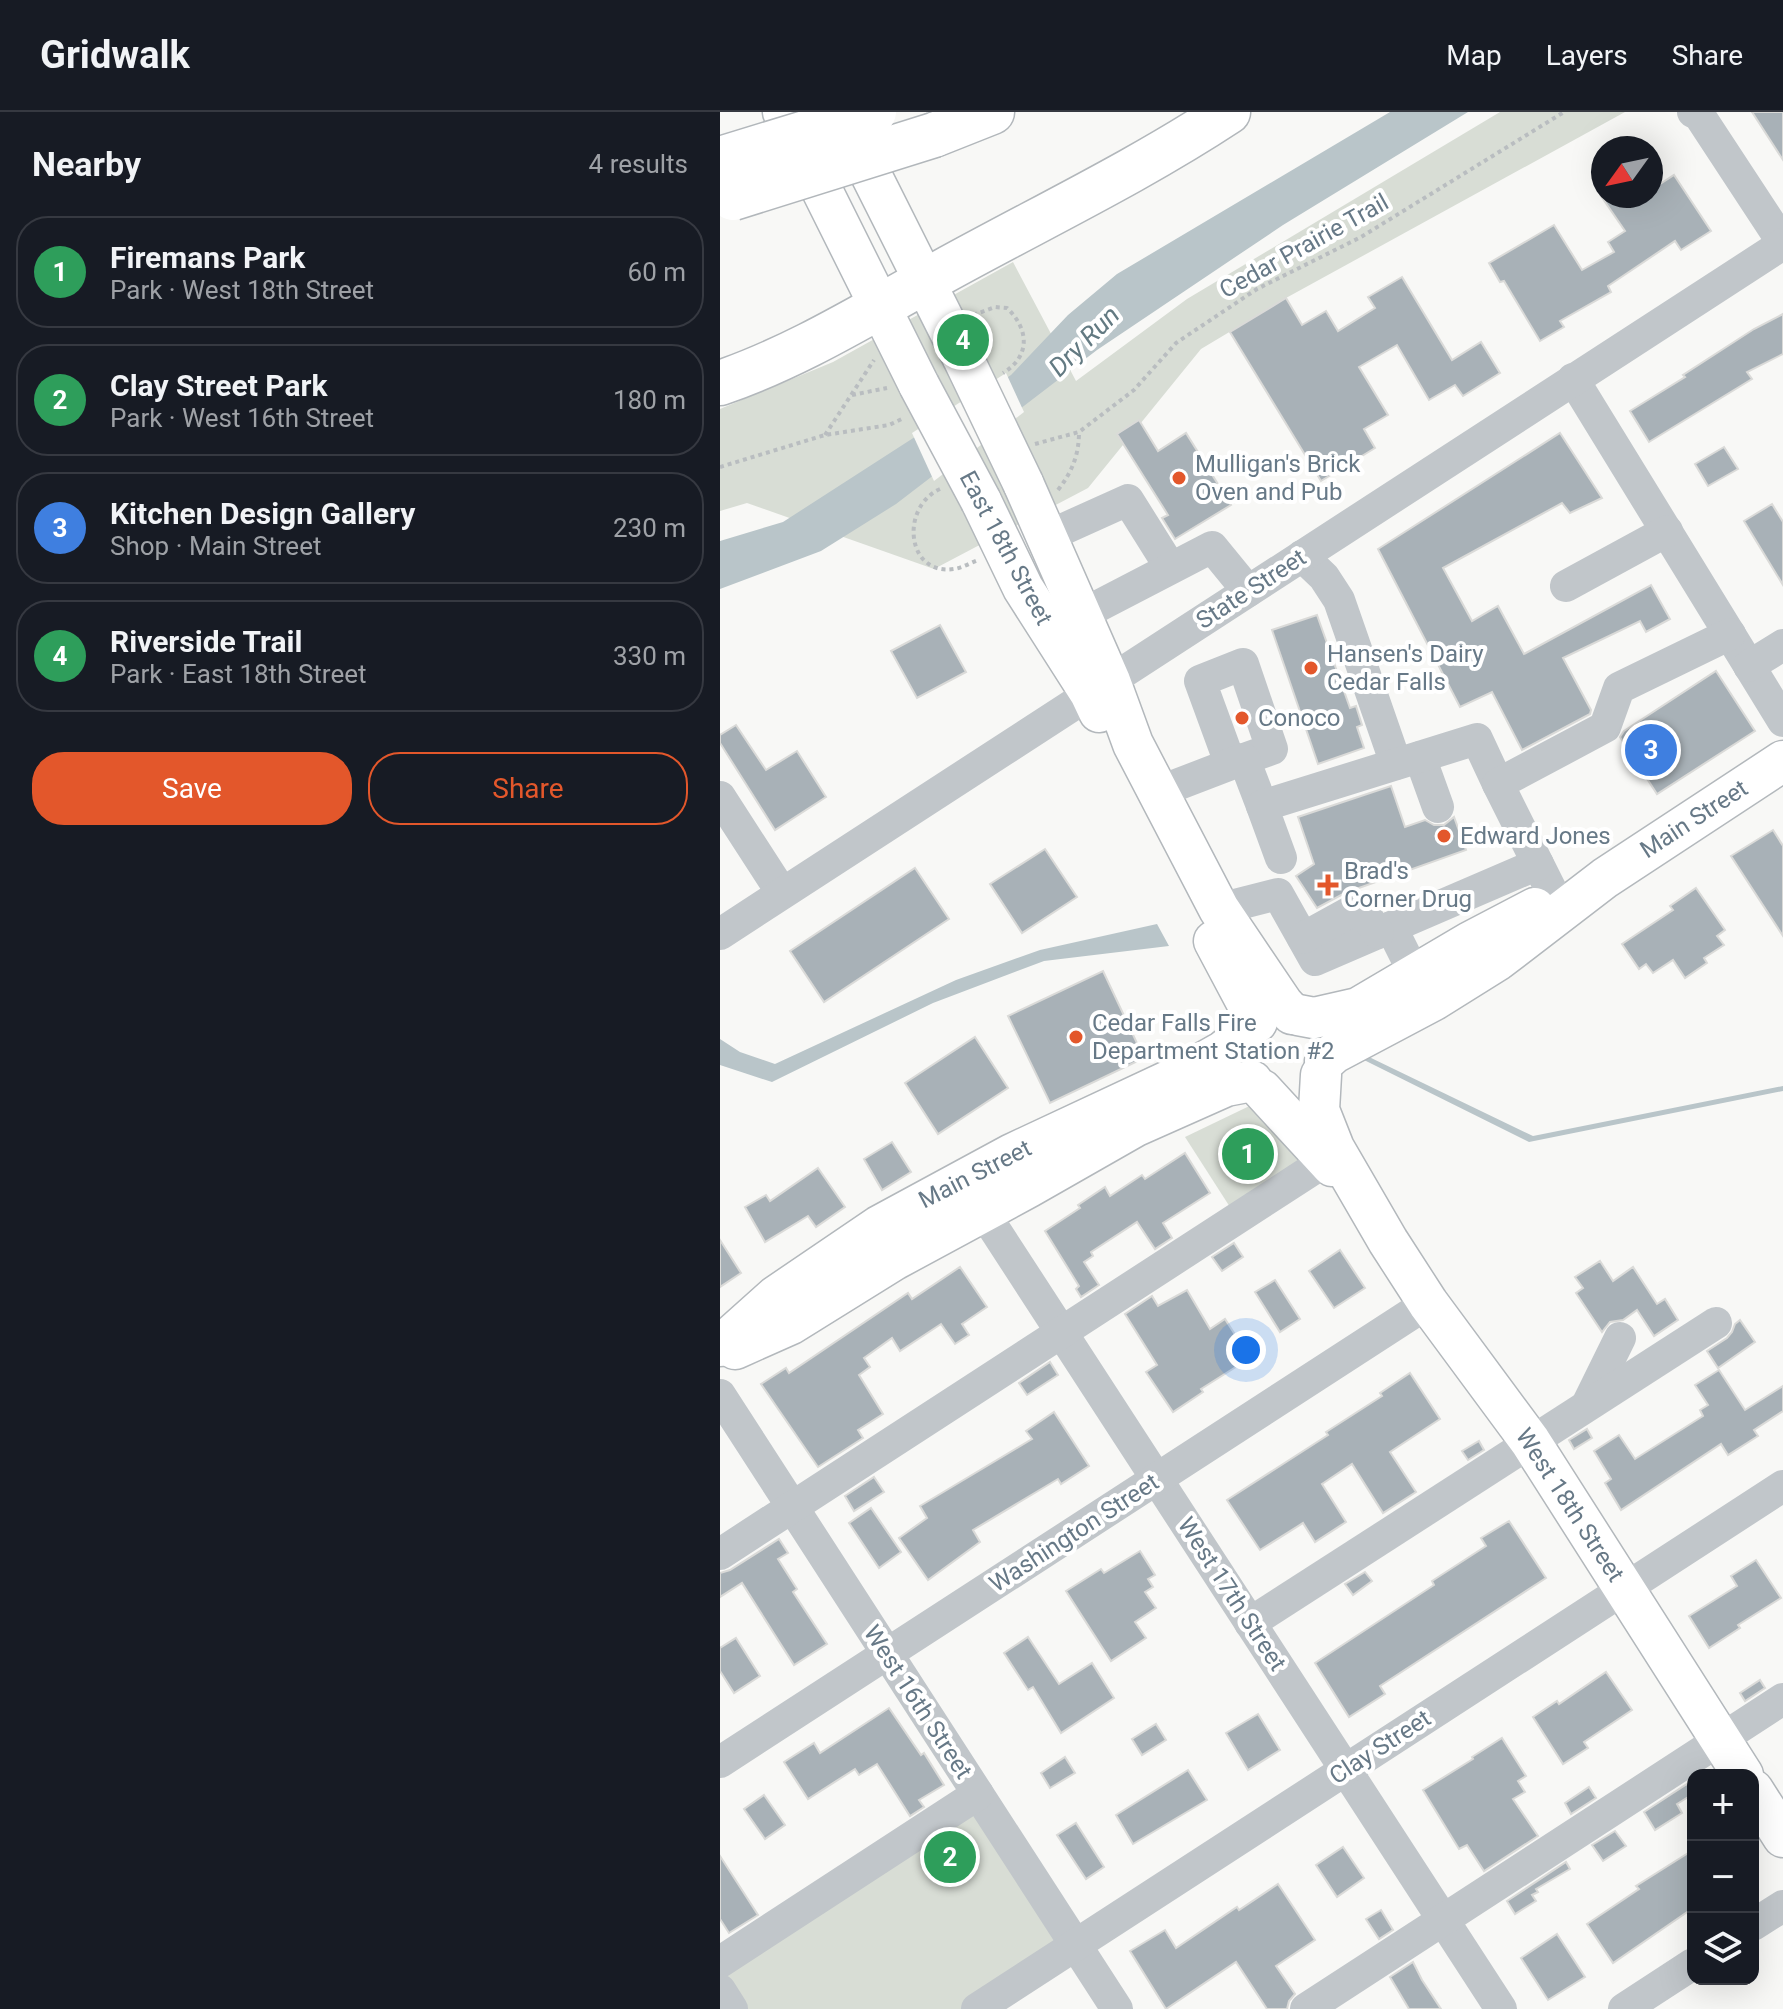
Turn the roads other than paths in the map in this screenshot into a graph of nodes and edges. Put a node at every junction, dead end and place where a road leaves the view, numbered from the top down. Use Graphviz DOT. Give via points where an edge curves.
graph roads {
  1 [pos="783,112"];
  2 [pos="840,112"];
  3 [pos="874,112"];
  4 [pos="992,112"];
  5 [pos="1228,112"];
  6 [pos="1696,114"];
  7 [pos="724,186"];
  8 [pos="1783,243"];
  9 [pos="926,281"];
  10 [pos="881,306"];
  11 [pos="1573,379"];
  12 [pos="720,383"];
  13 [pos="1667,531"];
  14 [pos="1046,537"];
  15 [pos="1302,556"];
  16 [pos="1170,567"];
  17 [pos="1566,586"];
  18 [pos="1248,591"];
  19 [pos="1081,615"];
  20 [pos="1730,634"];
  21 [pos="1177,637"];
  22 [pos="1783,645"];
  23 [pos="1749,666"];
  24 [pos="1200,681"];
  25 [pos="1100,687"];
  26 [pos="1783,721"];
  27 [pos="1408,760"];
  28 [pos="1237,761"];
  29 [pos="1783,761"];
  30 [pos="1498,784"];
  31 [pos="1158,792"];
  32 [pos="720,797"];
  33 [pos="1262,806"];
  34 [pos="1438,807"];
  35 [pos="1281,858"];
  36 [pos="1605,878"];
  37 [pos="1547,881"];
  38 [pos="782,893"];
  39 [pos="1219,909"];
  40 [pos="1385,930"];
  41 [pos="720,934"];
  42 [pos="1415,975"];
  43 [pos="1274,1021"];
  44 [pos="1323,1068"];
  45 [pos="1257,1085"];
  46 [pos="1327,1160"];
  47 [pos="973,1196"];
  48 [pos="1388,1241"];
  49 [pos="1428,1303"];
  50 [pos="1716,1323"];
  51 [pos="1061,1332"];
  52 [pos="1620,1338"];
  53 [pos="720,1346"];
  54 [pos="720,1355"];
  55 [pos="720,1395"];
  56 [pos="1587,1405"];
  57 [pos="1530,1441"];
  58 [pos="1157,1479"];
  59 [pos="1783,1486"];
  60 [pos="792,1507"];
  61 [pos="720,1554"];
  62 [pos="1624,1589"];
  63 [pos="1250,1623"];
  64 [pos="887,1654"];
  65 [pos="1783,1699"];
  66 [pos="1720,1739"];
  67 [pos="720,1762"];
  68 [pos="1739,1769"];
  69 [pos="1346,1770"];
  70 [pos="978,1794"];
  71 [pos="1759,1799"];
  72 [pos="1783,1837"];
  73 [pos="1783,1906"];
  74 [pos="1442,1918"];
  75 [pos="1759,1921"];
  76 [pos="1075,1945"];
  77 [pos="720,1962"];
  78 [pos="1687,1968"];
  79 [pos="720,1990"];
  80 [pos="732,2009"];
  81 [pos="977,2009"];
  82 [pos="1117,2009"];
  83 [pos="1306,2009"];
  84 [pos="1501,2009"];
  85 [pos="1624,2009"];
  1 -- 10 [label="main road, East 18th Street"];
  2 -- 9 [label="main road, East 18th Street"];
  3 -- 7 [label="highway, bridge"];
  4 -- 7 [label="highway, bridge" via="934,135"];
  5 -- 9 [label="highway"];
  6 -- 8 [label="street"];
  8 -- 11 [label="street, State Street"];
  9 -- 10 [label="highway"];
  9 -- 14 [label="main road, East 18th Street, bridge" via="963,358 1040,486"];
  10 -- 12 [label="highway"];
  10 -- 25 [label="main road, East 18th Street, bridge" via="907,386 981,501 1023,588"];
  11 -- 13 [label="street"];
  11 -- 15 [label="street, State Street"];
  13 -- 17 [label="street"];
  13 -- 20 [label="street"];
  14 -- 16 [label="street" via="1128,500"];
  14 -- 19 [label="main road, East 18th Street"];
  15 -- 18 [label="street, State Street"];
  15 -- 27 [label="street" via="1339,600"];
  16 -- 18 [label="street" via="1212,547"];
  16 -- 19 [label="street"];
  18 -- 21 [label="street, State Street"];
  19 -- 25 [label="main road, East 18th Street"];
  20 -- 23 [label="street"];
  20 -- 30 [label="street" via="1619,688 1605,727"];
  21 -- 24 [label="street"];
  21 -- 25 [label="street, State Street"];
  22 -- 23 [label="street"];
  23 -- 26 [label="street"];
  24 -- 28 [label="street"];
  24 -- 28 [label="street" via="1243,664 1272,749"];
  25 -- 31 [label="main road, East 18th Street"];
  25 -- 38 [label="street, State Street"];
  25 -- 43 [label="main road, East 18th Street" via="1175,868"];
  27 -- 30 [label="street" via="1477,739"];
  27 -- 33 [label="street"];
  27 -- 34 [label="street"];
  28 -- 31 [label="street"];
  28 -- 33 [label="street"];
  29 -- 36 [label="main road, Main Street"];
  30 -- 37 [label="street"];
  31 -- 39 [label="main road, East 18th Street"];
  32 -- 38 [label="street"];
  33 -- 35 [label="street"];
  36 -- 37 [label="main road, Main Street"];
  36 -- 44 [label="main road, Main Street" via="1498,960 1334,1053"];
  37 -- 40 [label="street"];
  37 -- 42 [label="main road, Main Street" via="1470,942"];
  38 -- 41 [label="street, State Street"];
  39 -- 40 [label="street" via="1278,894 1315,960"];
  39 -- 43 [label="main road, East 18th Street" via="1283,1004"];
  40 -- 42 [label="street"];
  42 -- 43 [label="main road, Main Street" via="1358,1008"];
  43 -- 44 [label="main road" via="1310,1022 1325,1046"];
  43 -- 45 [label="main road" via="1243,1044 1242,1057"];
  43 -- 47 [label="main road, Main Street" via="1181,1075 1085,1118"];
  44 -- 45 [label="main road" via="1299,1093 1273,1095"];
  44 -- 48 [label="main road, West 18th Street" via="1319,1110 1334,1148"];
  45 -- 46 [label="main road, West 18th Street"];
  45 -- 47 [label="main road, Main Street" via="1226,1086"];
  46 -- 48 [label="main road, West 18th Street"];
  46 -- 51 [label="street"];
  47 -- 51 [label="street, West 17th Street"];
  47 -- 53 [label="main road, Main Street" via="879,1226 776,1296"];
  47 -- 54 [label="main road, Main Street" via="894,1260 791,1324"];
  48 -- 49 [label="main road, West 18th Street"];
  49 -- 57 [label="main road, West 18th Street"];
  49 -- 58 [label="street, Washington Street"];
  50 -- 56 [label="street"];
  51 -- 58 [label="street, West 17th Street"];
  51 -- 60 [label="street"];
  52 -- 56 [label="street"];
  55 -- 60 [label="street, West 16th Street"];
  56 -- 57 [label="street"];
  57 -- 62 [label="main road, West 18th Street"];
  57 -- 63 [label="street"];
  58 -- 63 [label="street, West 17th Street"];
  58 -- 64 [label="street, Washington Street"];
  59 -- 62 [label="street, Clay Street"];
  60 -- 61 [label="street"];
  60 -- 64 [label="street, West 16th Street"];
  62 -- 66 [label="main road, West 18th Street"];
  62 -- 69 [label="street, Clay Street"];
  63 -- 69 [label="street, West 17th Street"];
  64 -- 67 [label="street, Washington Street"];
  64 -- 70 [label="street, West 16th Street"];
  65 -- 66 [label="street"];
  66 -- 68 [label="main road, West 18th Street"];
  66 -- 74 [label="street"];
  69 -- 74 [label="street, West 17th Street"];
  69 -- 76 [label="street, Clay Street"];
  70 -- 76 [label="street, West 16th Street"];
  70 -- 77 [label="street"];
  71 -- 72 [label="main road"];
  73 -- 75 [label="street"];
  74 -- 83 [label="street"];
  74 -- 84 [label="street, West 17th Street"];
  76 -- 81 [label="street, Clay Street"];
  76 -- 82 [label="street, West 16th Street"];
  78 -- 85 [label="street"];
  79 -- 80 [label="street"];
}
